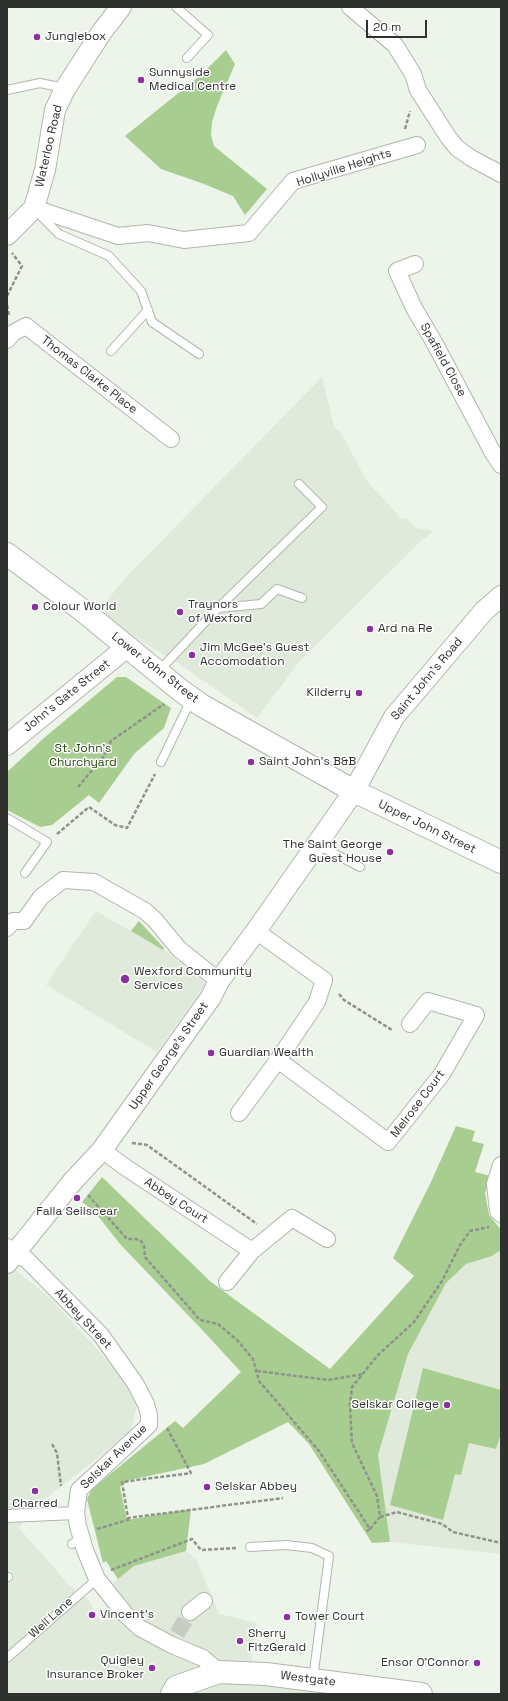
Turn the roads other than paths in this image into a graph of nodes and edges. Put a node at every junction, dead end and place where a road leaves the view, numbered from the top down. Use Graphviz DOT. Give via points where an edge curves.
graph roads {
  1 [pos="121,7"];
  2 [pos="176,7"];
  3 [pos="350,7"];
  4 [pos="187,58"];
  5 [pos="65,89"];
  6 [pos="7,90"];
  7 [pos="412,146"];
  8 [pos="501,174"];
  9 [pos="34,208"];
  10 [pos="9,243"];
  11 [pos="416,264"];
  12 [pos="148,310"];
  13 [pos="7,340"];
  14 [pos="111,351"];
  15 [pos="199,354"];
  16 [pos="171,440"];
  17 [pos="501,465"];
  18 [pos="299,484"];
  19 [pos="7,554"];
  20 [pos="501,596"];
  21 [pos="302,598"];
  22 [pos="218,608"];
  23 [pos="127,647"];
  24 [pos="157,672"];
  25 [pos="186,694"];
  26 [pos="7,745"];
  27 [pos="161,762"];
  28 [pos="354,791"];
  29 [pos="7,818"];
  30 [pos="316,844"];
  31 [pos="501,862"];
  32 [pos="360,867"];
  33 [pos="25,873"];
  34 [pos="7,928"];
  35 [pos="256,932"];
  36 [pos="219,981"];
  37 [pos="410,1024"];
  38 [pos="278,1060"];
  39 [pos="239,1113"];
  40 [pos="102,1150"];
  41 [pos="501,1165"];
  42 [pos="497,1220"];
  43 [pos="327,1239"];
  44 [pos="252,1251"];
  45 [pos="9,1255"];
  46 [pos="226,1282"];
  47 [pos="146,1404"];
  48 [pos="76,1513"];
  49 [pos="7,1516"];
  50 [pos="250,1547"];
  51 [pos="102,1575"];
  52 [pos="204,1601"];
  53 [pos="190,1612"];
  54 [pos="7,1657"];
  55 [pos="219,1672"];
  56 [pos="313,1680"];
  57 [pos="172,1694"];
  58 [pos="421,1694"];
  1 -- 5 [label="street, Waterloo Road"];
  2 -- 4 [label="lane" via="208,35"];
  3 -- 8 [label="street" via="395,45 413,74 418,90 457,148"];
  5 -- 6 [label="lane" via="40,83"];
  5 -- 9 [label="street, Waterloo Road" via="55,110 45,170"];
  7 -- 9 [label="street, Hollyville Heights" via="293,181 249,233 184,240 148,233 118,236"];
  9 -- 10 [label="street"];
  9 -- 12 [label="lane" via="59,234 108,256 141,291"];
  11 -- 17 [label="street, Spafield Close" via="397,272 414,308"];
  12 -- 14 [label="lane"];
  12 -- 15 [label="lane" via="152,322"];
  13 -- 16 [label="street, Thomas Clarke Place" via="12,333 26,326"];
  18 -- 22 [label="lane" via="322,507"];
  19 -- 23 [label="main road, Lower John Street"];
  20 -- 28 [label="street, Saint John's Road" via="484,611 394,718"];
  21 -- 22 [label="lane" via="277,589 261,604"];
  22 -- 24 [label="lane"];
  23 -- 24 [label="main road, Lower John Street"];
  23 -- 26 [label="street, John's Gate Street"];
  24 -- 25 [label="main road, Lower John Street"];
  25 -- 27 [label="lane"];
  25 -- 28 [label="main road, Lower John Street"];
  28 -- 30 [label="street, Upper George's Street"];
  28 -- 31 [label="main road, Upper John Street"];
  29 -- 33 [label="lane" via="47,842"];
  30 -- 32 [label="lane"];
  30 -- 35 [label="street, Upper George's Street"];
  34 -- 36 [label="street" via="13,921 24,921 41,897 63,880 94,882 145,911 178,949"];
  35 -- 36 [label="street, Upper George's Street"];
  35 -- 38 [label="street" via="324,980 317,1002"];
  36 -- 40 [label="street, Upper George's Street" via="211,997"];
  37 -- 38 [label="street, Melrose Court" via="428,1001 476,1016 442,1074 388,1142"];
  38 -- 39 [label="street"];
  40 -- 44 [label="street, Abbey Court" via="128,1170"];
  40 -- 45 [label="street, Upper George's Street"];
  41 -- 42 [label="street" via="495,1184"];
  43 -- 44 [label="street" via="292,1218"];
  44 -- 46 [label="street"];
  45 -- 47 [label="street, Abbey Street" via="26,1260 101,1335 135,1383"];
  47 -- 48 [label="street, Selskar Avenue" via="149,1425 79,1490"];
  48 -- 49 [label="street"];
  48 -- 51 [label="street, Selskar Avenue" via="76,1541"];
  50 -- 56 [label="lane" via="286,1545 312,1548 329,1556"];
  51 -- 54 [label="lane, Well Lane"];
  51 -- 55 [label="street" via="126,1614 140,1628 174,1639"];
  52 -- 53 [label="street"];
  55 -- 56 [label="main road, Westgate"];
  55 -- 57 [label="main road" via="176,1687"];
  56 -- 58 [label="main road, Westgate"];
}
